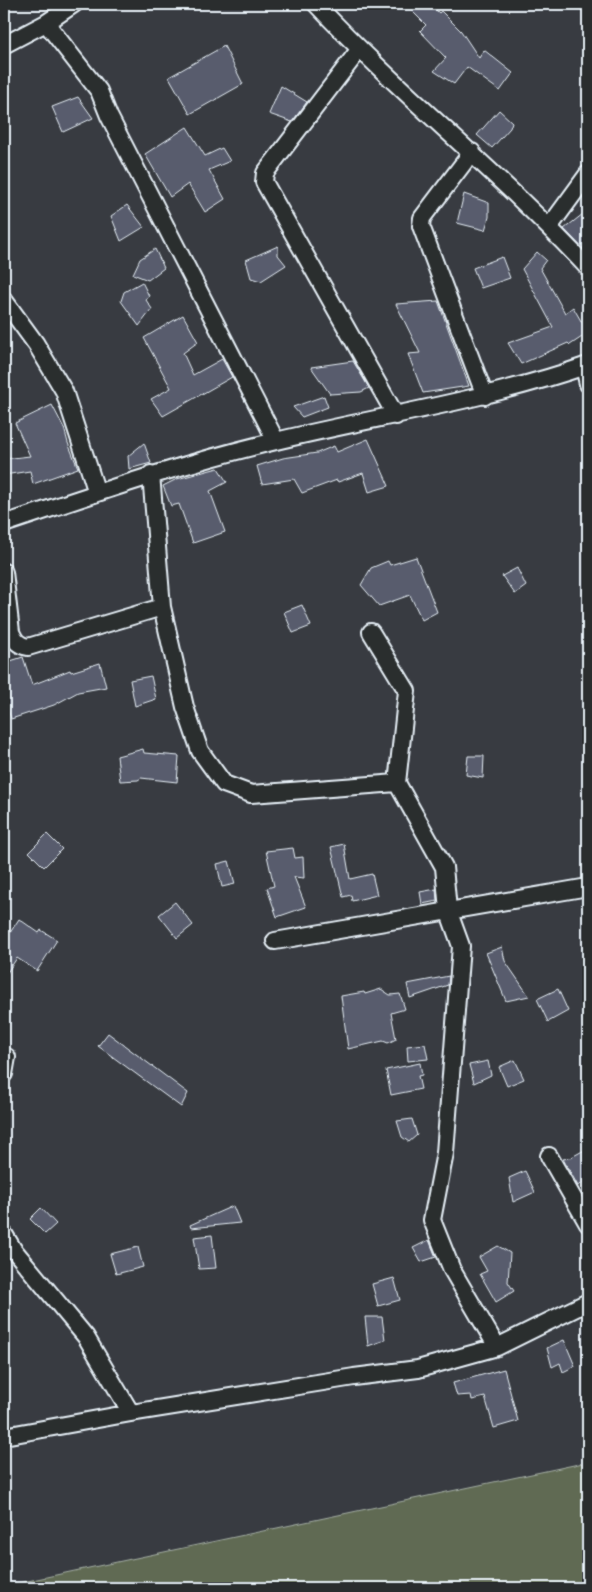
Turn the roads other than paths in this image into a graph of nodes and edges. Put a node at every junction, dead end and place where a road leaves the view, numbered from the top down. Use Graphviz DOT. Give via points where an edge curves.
graph roads {
  1 [pos="74,4"];
  2 [pos="316,4"];
  3 [pos="46,23"];
  4 [pos="4,45"];
  5 [pos="359,50"];
  6 [pos="472,152"];
  7 [pos="588,174"];
  8 [pos="550,226"];
  9 [pos="588,268"];
  10 [pos="4,300"];
  11 [pos="586,365"];
  12 [pos="588,384"];
  13 [pos="485,396"];
  14 [pos="396,416"];
  15 [pos="276,441"];
  16 [pos="151,474"];
  17 [pos="97,493"];
  18 [pos="4,524"];
  19 [pos="4,572"];
  20 [pos="162,607"];
  21 [pos="371,632"];
  22 [pos="397,783"];
  23 [pos="588,887"];
  24 [pos="448,910"];
  25 [pos="274,942"];
  26 [pos="7,1057"];
  27 [pos="4,1074"];
  28 [pos="549,1156"];
  29 [pos="588,1224"];
  30 [pos="4,1234"];
  31 [pos="588,1302"];
  32 [pos="497,1347"];
  33 [pos="131,1413"];
  34 [pos="4,1436"];
  1 -- 3 [label="street"];
  2 -- 5 [label="street"];
  3 -- 4 [label="street"];
  3 -- 15 [label="street" via="99,91"];
  5 -- 6 [label="street"];
  5 -- 14 [label="street" via="265,173 264,182"];
  6 -- 8 [label="street"];
  6 -- 13 [label="street" via="422,218 421,226"];
  7 -- 8 [label="street"];
  8 -- 9 [label="street"];
  10 -- 17 [label="street" via="36,344 64,392"];
  11 -- 12 [label="street"];
  11 -- 13 [label="street"];
  13 -- 14 [label="street"];
  14 -- 15 [label="street"];
  15 -- 16 [label="street"];
  16 -- 17 [label="street"];
  16 -- 20 [label="street"];
  17 -- 18 [label="street"];
  19 -- 20 [label="street" via="11,632 18,643 28,647"];
  20 -- 22 [label="street" via="185,707 200,752 224,784 251,794"];
  21 -- 22 [label="street" via="406,691"];
  22 -- 24 [label="street" via="444,867"];
  23 -- 24 [label="street"];
  24 -- 25 [label="street"];
  24 -- 32 [label="street" via="461,946 446,1153 432,1220 452,1270"];
  26 -- 27 [label="street"];
  28 -- 29 [label="street"];
  30 -- 33 [label="street" via="86,1337"];
  31 -- 32 [label="street"];
  32 -- 33 [label="street" via="418,1369"];
  33 -- 34 [label="street"];
}
